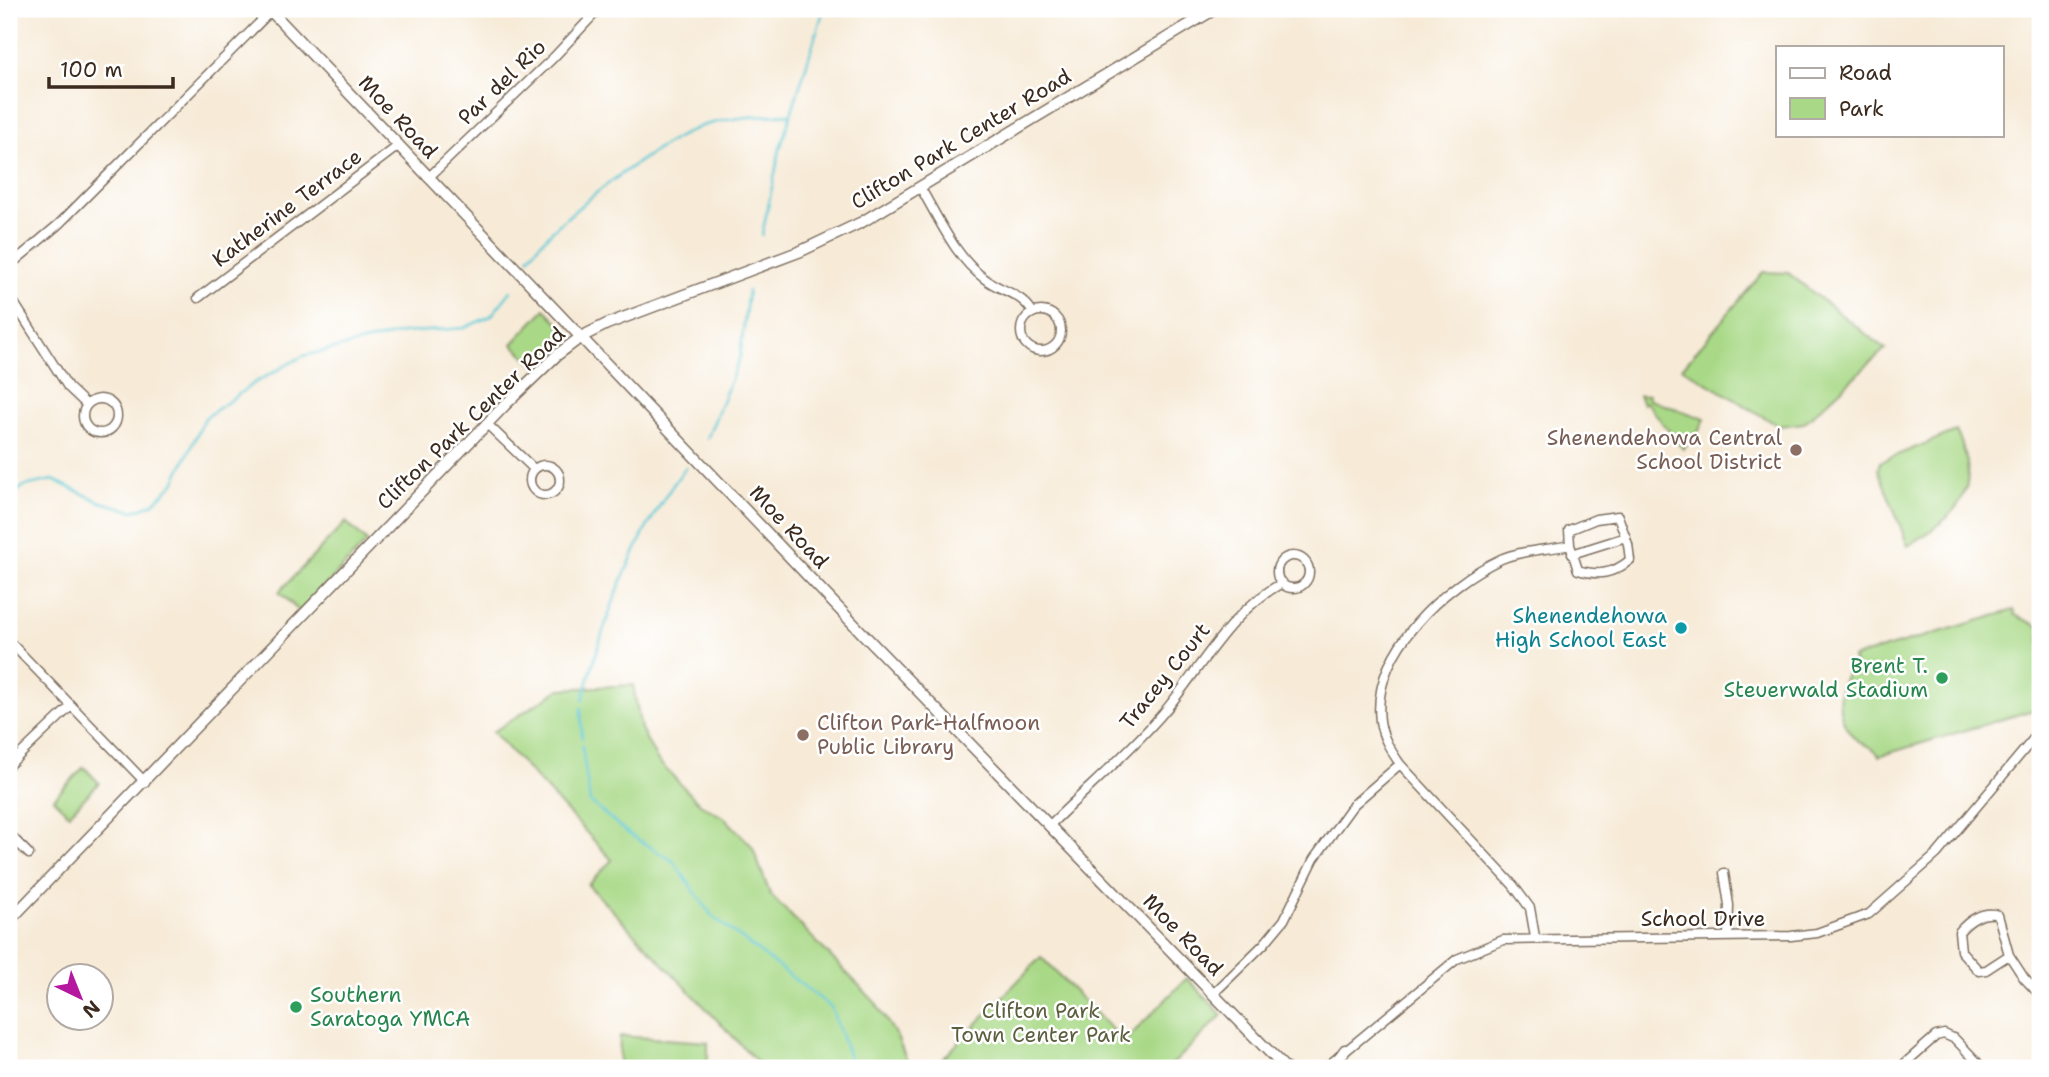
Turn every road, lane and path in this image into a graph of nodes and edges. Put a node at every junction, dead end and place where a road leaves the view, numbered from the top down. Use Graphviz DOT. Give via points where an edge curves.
graph roads {
  1 [pos="598,9"];
  2 [pos="1215,9"];
  3 [pos="270,10"];
  4 [pos="398,146"];
  5 [pos="428,178"];
  6 [pos="920,187"];
  7 [pos="9,266"];
  8 [pos="9,295"];
  9 [pos="198,298"];
  10 [pos="1033,313"];
  11 [pos="581,337"];
  12 [pos="87,405"];
  13 [pos="487,424"];
  14 [pos="534,469"];
  15 [pos="1626,537"];
  16 [pos="1571,550"];
  17 [pos="1282,583"];
  18 [pos="9,641"];
  19 [pos="70,707"];
  20 [pos="2040,732"];
  21 [pos="1400,764"];
  22 [pos="9,765"];
  23 [pos="145,782"];
  24 [pos="1049,826"];
  25 [pos="9,834"];
  26 [pos="29,855"];
  27 [pos="1724,873"];
  28 [pos="9,921"];
  29 [pos="1728,936"];
  30 [pos="1535,937"];
  31 [pos="2009,955"];
  32 [pos="1213,994"];
  33 [pos="2040,995"];
  34 [pos="1345,1050"];
  35 [pos="1903,1066"];
  36 [pos="1284,1068"];
  37 [pos="1325,1068"];
  38 [pos="1332,1068"];
  39 [pos="1983,1068"];
  1 -- 5 [label="street, Par del Rio"];
  2 -- 6 [label="street, Clifton Park Center Road"];
  3 -- 4 [label="street, Moe Road"];
  3 -- 7 [label="street" via="59,224"];
  4 -- 5 [label="street, Moe Road"];
  4 -- 9 [label="street, Katherine Terrace"];
  5 -- 11 [label="street, Moe Road"];
  6 -- 10 [label="street" via="958,252 986,280 1022,299"];
  6 -- 11 [label="street, Clifton Park Center Road" via="801,251"];
  8 -- 12 [label="street" via="68,387"];
  10 -- 10 [label="street" via="1047,312 1058,320 1060,339 1050,349 1036,351 1024,342 1023,324"];
  11 -- 13 [label="street, Clifton Park Center Road"];
  11 -- 24 [label="street, Moe Road"];
  12 -- 12 [label="street" via="99,399 112,404 117,416 110,429 96,432 88,427 83,414"];
  13 -- 14 [label="street"];
  13 -- 23 [label="street, Clifton Park Center Road"];
  15 -- 16 [label="street"];
  15 -- 16 [label="street" via="1618,516 1596,519 1569,530"];
  15 -- 16 [label="street" via="1630,560 1620,569 1598,576 1578,570"];
  16 -- 21 [label="street" via="1503,558 1441,600 1404,640 1388,668 1380,703 1387,744"];
  17 -- 17 [label="street, Tracey Court" via="1278,574 1282,561 1290,556 1304,560 1309,568 1305,583 1291,587"];
  17 -- 24 [label="street, Tracey Court" via="1229,625 1164,712"];
  18 -- 19 [label="street"];
  19 -- 22 [label="street"];
  19 -- 23 [label="street"];
  20 -- 29 [label="street, School Drive" via="1937,854 1869,914 1817,933"];
  21 -- 30 [label="street" via="1513,885 1530,908"];
  21 -- 32 [label="street" via="1353,805 1314,859 1284,920"];
  23 -- 28 [label="street, Clifton Park Center Road"];
  24 -- 32 [label="street, Moe Road"];
  25 -- 26 [label="street"];
  27 -- 29 [label="street"];
  29 -- 30 [label="street, School Drive"];
  30 -- 34 [label="street, School Drive" via="1503,940 1470,951"];
  31 -- 31 [label="street" via="1979,971 1961,951 1959,932 1975,918 1996,914 2002,921"];
  31 -- 33 [label="street"];
  32 -- 36 [label="street, Moe Road"];
  34 -- 37 [label="street, School Drive"];
  34 -- 38 [label="street"];
  35 -- 39 [label="street" via="1944,1034"];
}
